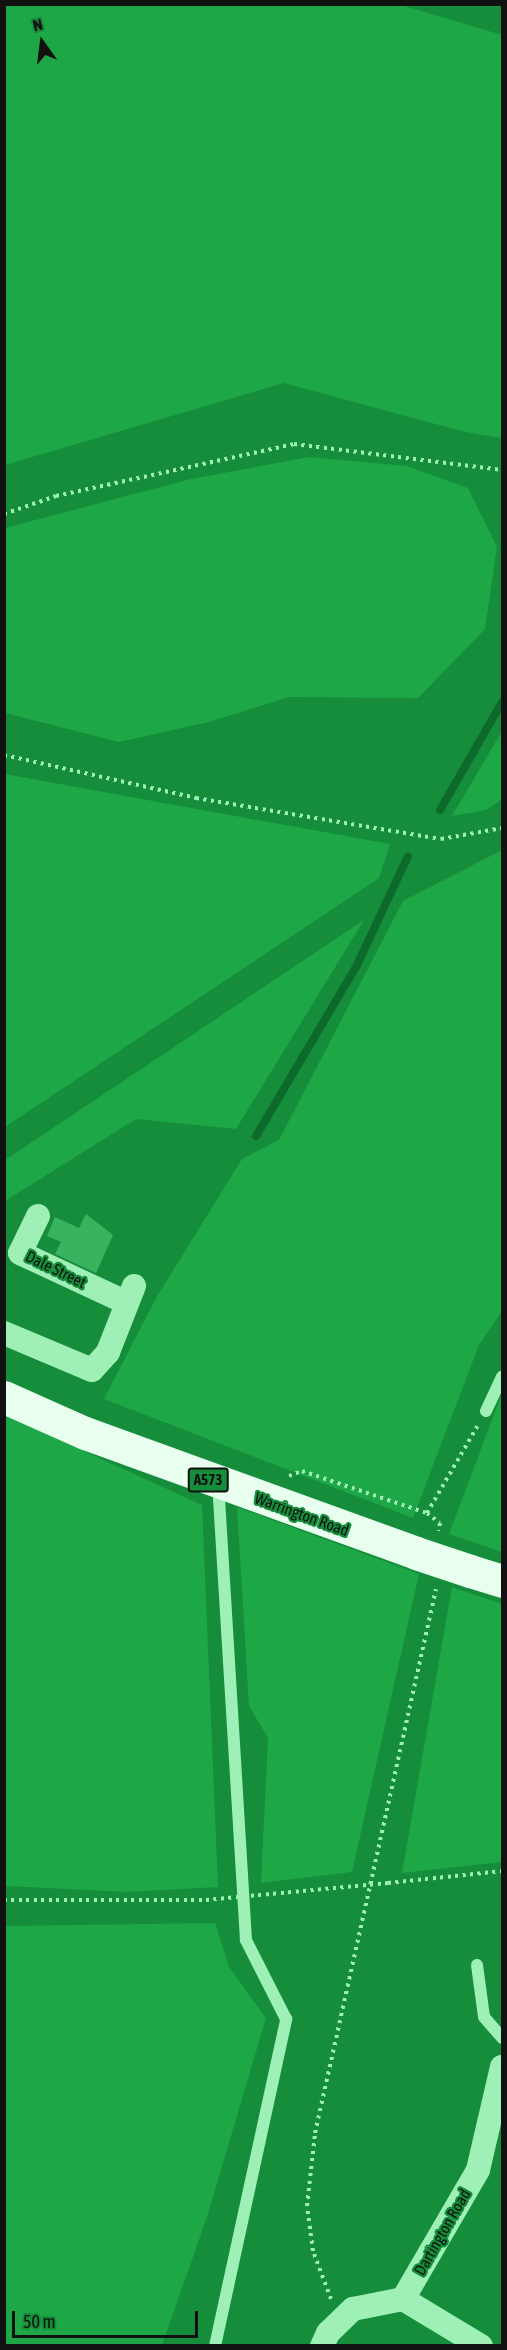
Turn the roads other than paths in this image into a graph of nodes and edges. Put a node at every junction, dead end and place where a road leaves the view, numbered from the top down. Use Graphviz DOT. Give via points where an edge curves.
graph roads {
  1 [pos="38,1216"];
  2 [pos="4,1333"];
  3 [pos="502,1376"];
  4 [pos="4,1397"];
  5 [pos="486,1411"];
  6 [pos="218,1483"];
  7 [pos="502,1581"];
  8 [pos="477,1965"];
  9 [pos="502,2038"];
  10 [pos="502,2067"];
  11 [pos="403,2300"];
  12 [pos="215,2346"];
  13 [pos="322,2346"];
  14 [pos="481,2346"];
  1 -- 2 [label="street, Dale Street" via="20,1253 130,1295 108,1353 92,1370"];
  3 -- 5 [label="lane"];
  4 -- 6 [label="main road, Warrington Road / A573" via="85,1433"];
  6 -- 7 [label="main road, Warrington Road / A573, bridge" via="268,1502 428,1544 470,1571"];
  6 -- 12 [label="lane" via="246,1940 286,2019"];
  8 -- 9 [label="lane" via="484,2017"];
  10 -- 11 [label="street, Dartington Road" via="478,2170"];
  11 -- 13 [label="street" via="352,2309"];
  11 -- 14 [label="street"];
}
